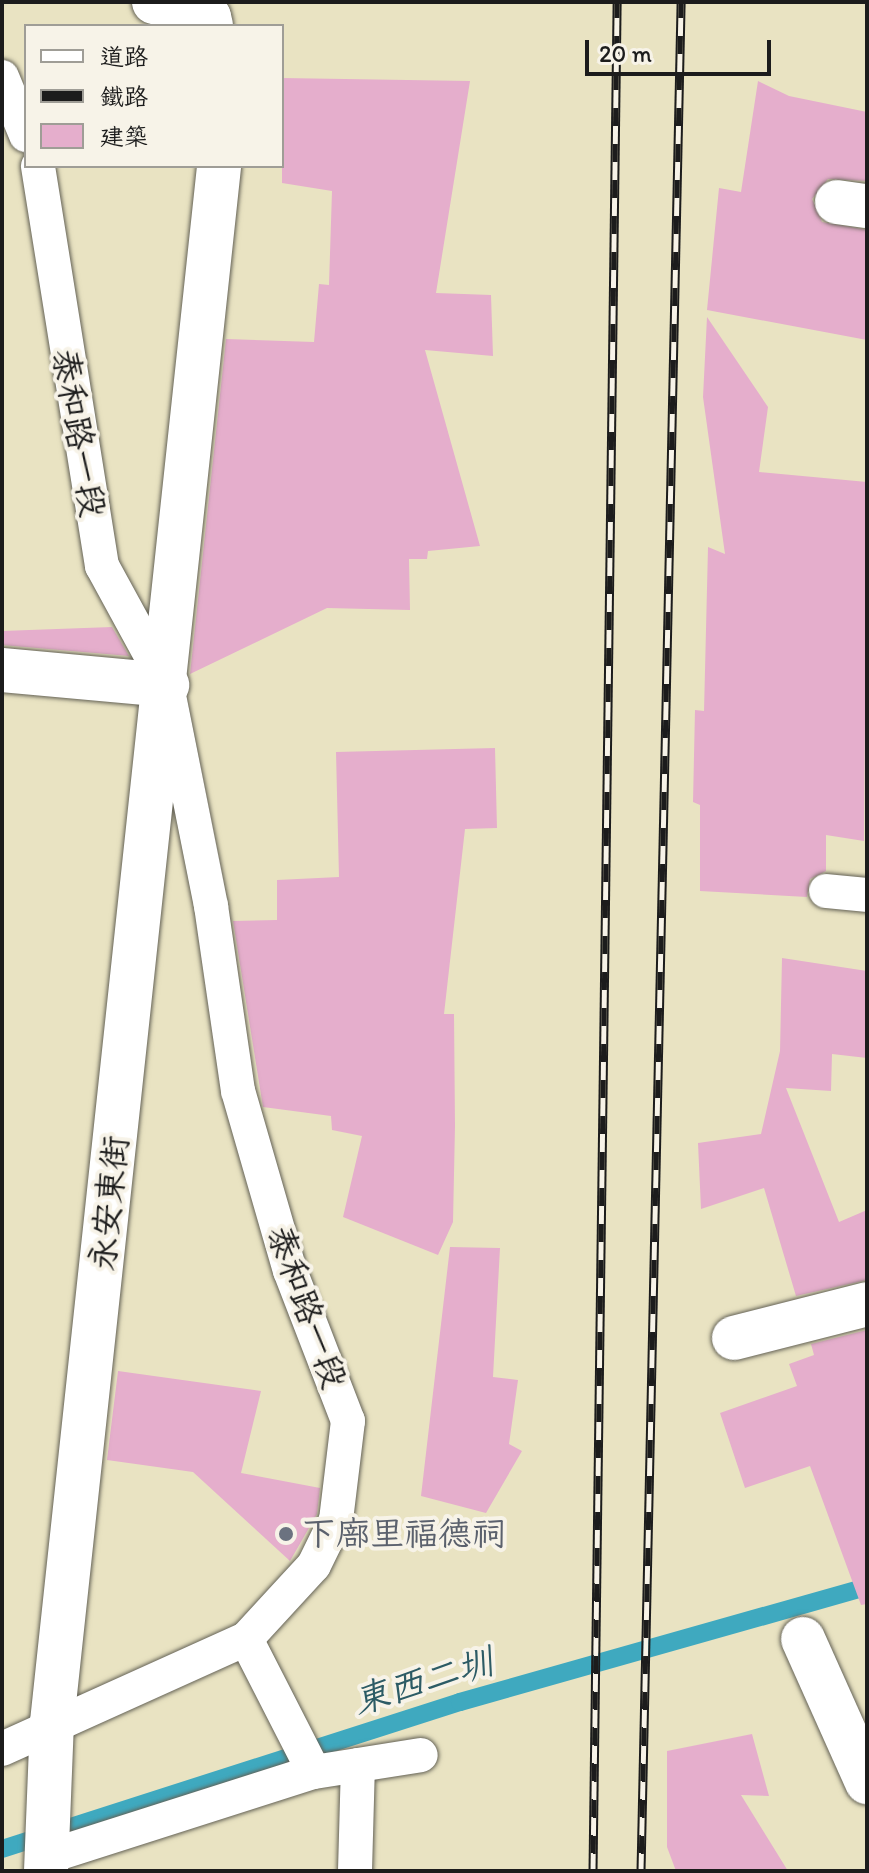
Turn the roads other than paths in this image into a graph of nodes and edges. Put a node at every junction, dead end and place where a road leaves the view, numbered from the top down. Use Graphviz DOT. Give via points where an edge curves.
graph roads {
  1 [pos="154,2"];
  2 [pos="211,24"];
  3 [pos="2,77"];
  4 [pos="24,130"];
  5 [pos="38,168"];
  6 [pos="219,168"];
  7 [pos="2,670"];
  8 [pos="167,685"];
  9 [pos="826,891"];
  10 [pos="867,895"];
  11 [pos="867,1304"];
  12 [pos="734,1338"];
  13 [pos="246,1639"];
  14 [pos="803,1639"];
  15 [pos="52,1722"];
  16 [pos="2,1749"];
  17 [pos="421,1755"];
  18 [pos="358,1765"];
  19 [pos="314,1772"];
  20 [pos="867,1782"];
  21 [pos="47,1864"];
  22 [pos="355,1871"];
  1 -- 2 [label="street" via="209,17"];
  3 -- 4 [label="lane"];
  5 -- 8 [label="lane, 泰和路一段" via="102,566"];
  6 -- 8 [label="street, 泰和路一段"];
  7 -- 8 [label="street"];
  8 -- 13 [label="lane, 泰和路一段" via="211,906 238,1091 290,1271 348,1421 336,1520 314,1565"];
  8 -- 15 [label="street, 永安東街"];
  9 -- 10 [label="lane"];
  11 -- 12 [label="street"];
  13 -- 15 [label="lane, 泰和路一段"];
  13 -- 19 [label="lane"];
  14 -- 20 [label="street"];
  15 -- 16 [label="lane, 泰和路一段"];
  15 -- 21 [label="street, 永安東街"];
  17 -- 18 [label="lane"];
  18 -- 19 [label="lane"];
  18 -- 22 [label="lane"];
  19 -- 21 [label="lane"];
}
